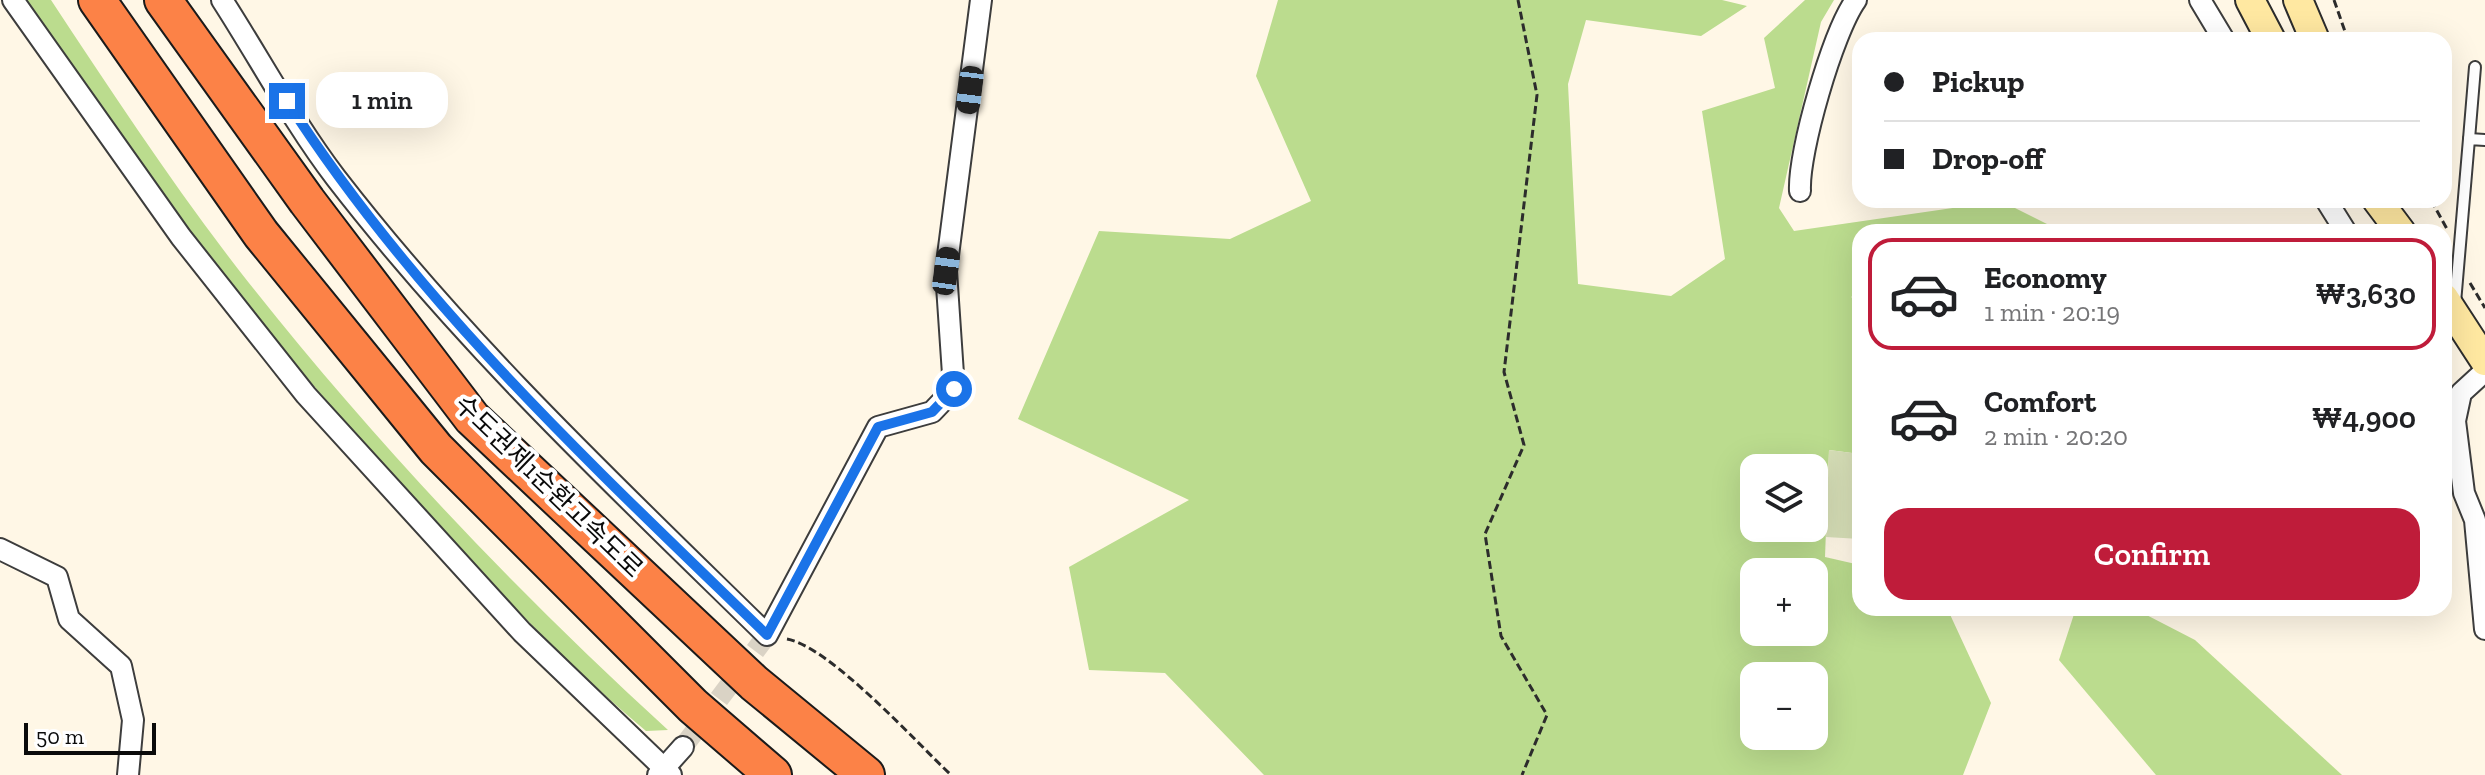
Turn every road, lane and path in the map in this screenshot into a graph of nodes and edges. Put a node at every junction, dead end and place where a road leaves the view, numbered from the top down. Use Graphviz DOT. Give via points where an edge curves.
graph roads {
  1 [pos="13,0"];
  2 [pos="97,0"];
  3 [pos="163,0"];
  4 [pos="222,0"];
  5 [pos="981,0"];
  6 [pos="1518,0"];
  7 [pos="1856,0"];
  8 [pos="2200,0"];
  9 [pos="2250,0"];
  10 [pos="2298,0"];
  11 [pos="2334,0"];
  12 [pos="2219,32"];
  13 [pos="2267,32"];
  14 [pos="2312,32"];
  15 [pos="2345,32"];
  16 [pos="2475,67"];
  17 [pos="2469,139"];
  18 [pos="2485,140"];
  19 [pos="1800,191"];
  20 [pos="2383,208"];
  21 [pos="2396,224"];
  22 [pos="2452,271"];
  23 [pos="2452,317"];
  24 [pos="2485,361"];
  25 [pos="2485,371"];
  26 [pos="0,549"];
  27 [pos="2485,629"];
  28 [pos="767,635"];
  29 [pos="683,747"];
  30 [pos="665,773"];
  31 [pos="128,775"];
  32 [pos="773,775"];
  33 [pos="866,775"];
  34 [pos="951,775"];
  35 [pos="1522,775"];
  1 -- 30 [label="street" via="181,237 306,395 522,632"];
  2 -- 32 [label="highway, 수도권제1순환고속도로" via="261,234 436,449 693,706"];
  3 -- 33 [label="highway, 수도권제1순환고속도로" via="472,418 754,683"];
  4 -- 28 [label="street" via="335,176 459,326 539,412"];
  5 -- 28 [label="street" via="946,271 954,389 932,412 878,427"];
  6 -- 35 [label="path" via="1537,95 1504,372 1524,445 1485,534 1501,636 1547,715"];
  7 -- 19 [label="street" via="1843,18 1835,45 1804,154"];
  8 -- 12 [label="street"];
  9 -- 13 [label="main road"];
  10 -- 14 [label="main road"];
  11 -- 15 [label="path"];
  16 -- 17 [label="lane"];
  17 -- 18 [label="lane"];
  17 -- 22 [label="lane"];
  20 -- 21 [label="main road"];
  23 -- 24 [label="main road"];
  25 -- 27 [label="street" via="2461,393 2455,421 2464,493 2475,520"];
  26 -- 31 [label="street" via="57,577 69,619 121,666 133,720"];
  28 -- 34 [label="path" via="796,641 844,674"];
  29 -- 30 [label="street"];
}
